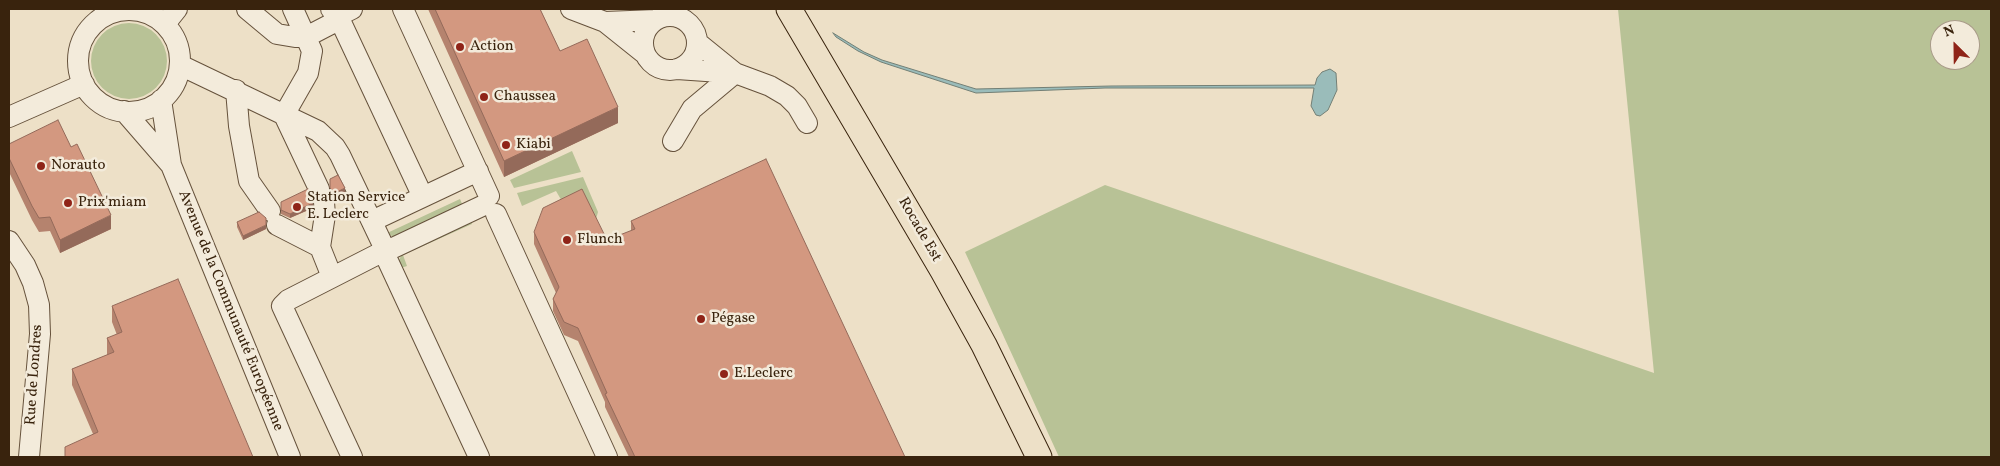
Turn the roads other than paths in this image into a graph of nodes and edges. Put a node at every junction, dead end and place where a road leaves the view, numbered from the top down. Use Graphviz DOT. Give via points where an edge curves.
graph roads {
  1 [pos="247,9"];
  2 [pos="293,9"];
  3 [pos="403,9"];
  4 [pos="571,9"];
  5 [pos="789,9"];
  6 [pos="135,10"];
  7 [pos="341,12"];
  8 [pos="663,15"];
  9 [pos="95,16"];
  10 [pos="171,16"];
  11 [pos="606,22"];
  12 [pos="306,37"];
  13 [pos="698,43"];
  14 [pos="645,54"];
  15 [pos="180,64"];
  16 [pos="677,70"];
  17 [pos="735,73"];
  18 [pos="84,84"];
  19 [pos="236,90"];
  20 [pos="161,100"];
  21 [pos="124,111"];
  22 [pos="284,115"];
  23 [pos="11,117"];
  24 [pos="807,123"];
  25 [pos="673,141"];
  26 [pos="171,165"];
  27 [pos="478,171"];
  28 [pos="423,197"];
  29 [pos="489,206"];
  30 [pos="372,220"];
  31 [pos="9,241"];
  32 [pos="320,248"];
  33 [pos="385,251"];
  34 [pos="332,277"];
  35 [pos="29,457"];
  36 [pos="290,457"];
  37 [pos="352,457"];
  38 [pos="480,457"];
  39 [pos="608,457"];
  40 [pos="1039,457"];
  1 -- 12 [label="street" via="277,34"];
  2 -- 12 [label="street"];
  3 -- 27 [label="street"];
  4 -- 11 [label="street"];
  5 -- 40 [label="main road, Rocade Est" via="943,271"];
  6 -- 9 [label="street"];
  6 -- 10 [label="street"];
  7 -- 12 [label="street"];
  7 -- 28 [label="street"];
  8 -- 11 [label="street"];
  8 -- 13 [label="street" via="682,18 696,35"];
  8 -- 14 [label="street" via="646,31 643,38"];
  9 -- 18 [label="street" via="79,52"];
  10 -- 15 [label="street"];
  11 -- 14 [label="street"];
  12 -- 22 [label="street" via="312,51 308,73"];
  13 -- 16 [label="street" via="694,57"];
  13 -- 17 [label="street"];
  14 -- 16 [label="street" via="658,68"];
  15 -- 19 [label="street"];
  15 -- 20 [label="street" via="174,84"];
  16 -- 17 [label="street"];
  17 -- 24 [label="street" via="787,96"];
  17 -- 25 [label="street" via="692,109"];
  18 -- 21 [label="street" via="100,103"];
  18 -- 23 [label="street"];
  19 -- 22 [label="street"];
  19 -- 32 [label="street" via="249,181 273,218"];
  20 -- 21 [label="street" via="137,111"];
  20 -- 26 [label="street, Avenue de la Communauté Européenne"];
  21 -- 26 [label="street, Avenue de la Communauté Européenne"];
  22 -- 30 [label="street" via="318,130 335,147"];
  22 -- 32 [label="street" via="321,195 326,215"];
  26 -- 36 [label="street, Avenue de la Communauté Européenne"];
  27 -- 28 [label="street"];
  27 -- 29 [label="street"];
  28 -- 30 [label="street"];
  29 -- 33 [label="street"];
  29 -- 39 [label="street"];
  30 -- 33 [label="street"];
  31 -- 35 [label="street, Rue de Londres" via="25,265 39,306 40,334"];
  32 -- 34 [label="street"];
  33 -- 34 [label="street"];
  33 -- 38 [label="street"];
  34 -- 37 [label="street" via="282,306"];
}
